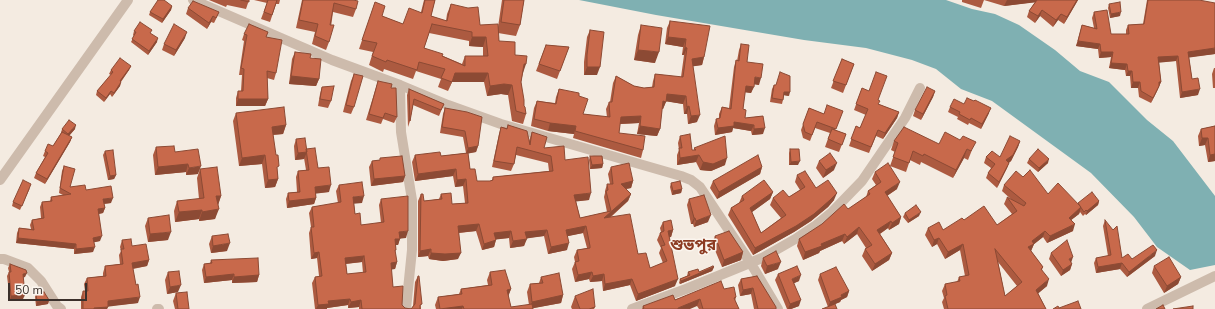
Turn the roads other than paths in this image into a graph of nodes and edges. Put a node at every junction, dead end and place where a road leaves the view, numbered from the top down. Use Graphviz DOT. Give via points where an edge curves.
graph roads {
  1 [pos="128,0"];
  2 [pos="193,0"];
  3 [pos="400,85"];
  4 [pos="920,88"];
  5 [pos="0,180"];
  6 [pos="0,260"];
  7 [pos="750,262"];
  8 [pos="1215,276"];
  9 [pos="61,309"];
  10 [pos="406,309"];
  11 [pos="632,309"];
  12 [pos="778,309"];
  13 [pos="1147,309"];
  1 -- 5 [label="street"];
  2 -- 3 [label="street" via="332,60"];
  3 -- 7 [label="street" via="501,124 691,180 700,187"];
  3 -- 10 [label="street" via="401,132 412,200 412,250"];
  4 -- 7 [label="street" via="905,118 862,181 847,198 816,226 776,251"];
  6 -- 9 [label="street" via="4,259 28,268"];
  7 -- 11 [label="street"];
  7 -- 12 [label="street"];
  8 -- 13 [label="street"];
}
